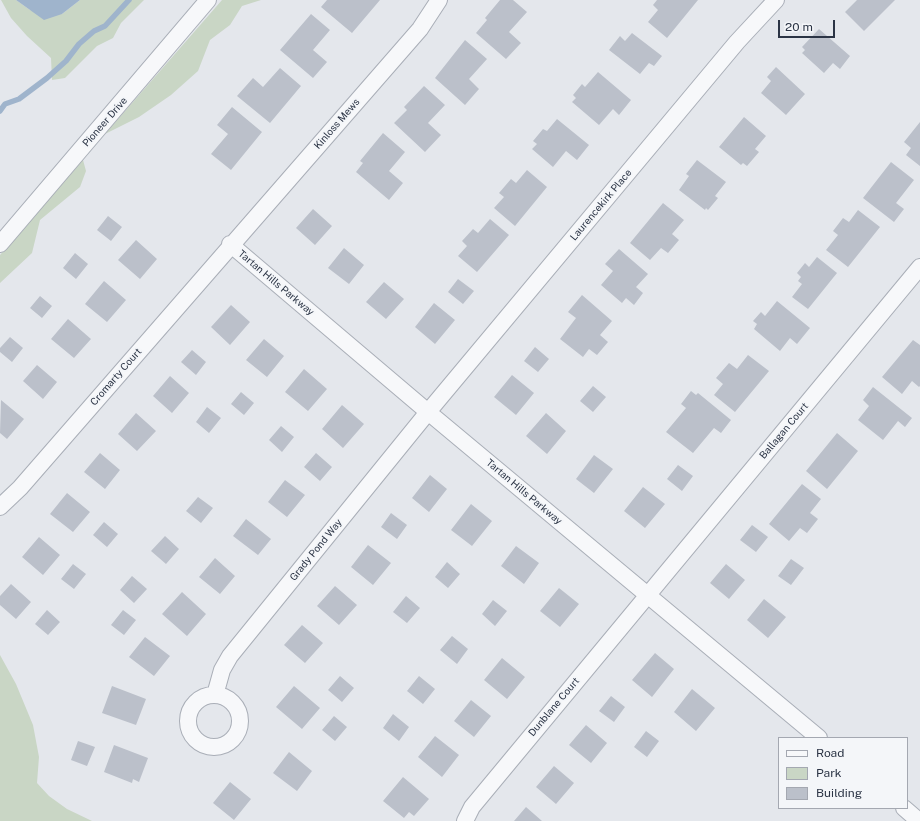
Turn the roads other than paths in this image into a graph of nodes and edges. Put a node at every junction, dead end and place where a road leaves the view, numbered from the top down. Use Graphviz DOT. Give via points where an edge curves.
graph roads {
  1 [pos="208,0"];
  2 [pos="440,0"];
  3 [pos="776,0"];
  4 [pos="0,244"];
  5 [pos="230,244"];
  6 [pos="920,267"];
  7 [pos="428,412"];
  8 [pos="0,507"];
  9 [pos="647,595"];
  10 [pos="215,695"];
  11 [pos="818,737"];
  12 [pos="905,809"];
  13 [pos="465,821"];
  14 [pos="919,821"];
  1 -- 4 [label="street, Pioneer Drive"];
  2 -- 5 [label="street, Kinloss Mews" via="420,29"];
  3 -- 7 [label="street, Laurencekirk Place" via="737,42"];
  5 -- 7 [label="street, Tartan Hills Parkway"];
  5 -- 8 [label="street, Cromarty Court" via="20,488"];
  6 -- 9 [label="street, Ballagan Court"];
  7 -- 9 [label="street, Tartan Hills Parkway"];
  7 -- 10 [label="street, Grady Pond Way" via="230,656 222,670"];
  9 -- 11 [label="street, Tartan Hills Parkway"];
  9 -- 13 [label="street, Dunblane Court" via="472,807"];
  12 -- 14 [label="street"];
}
